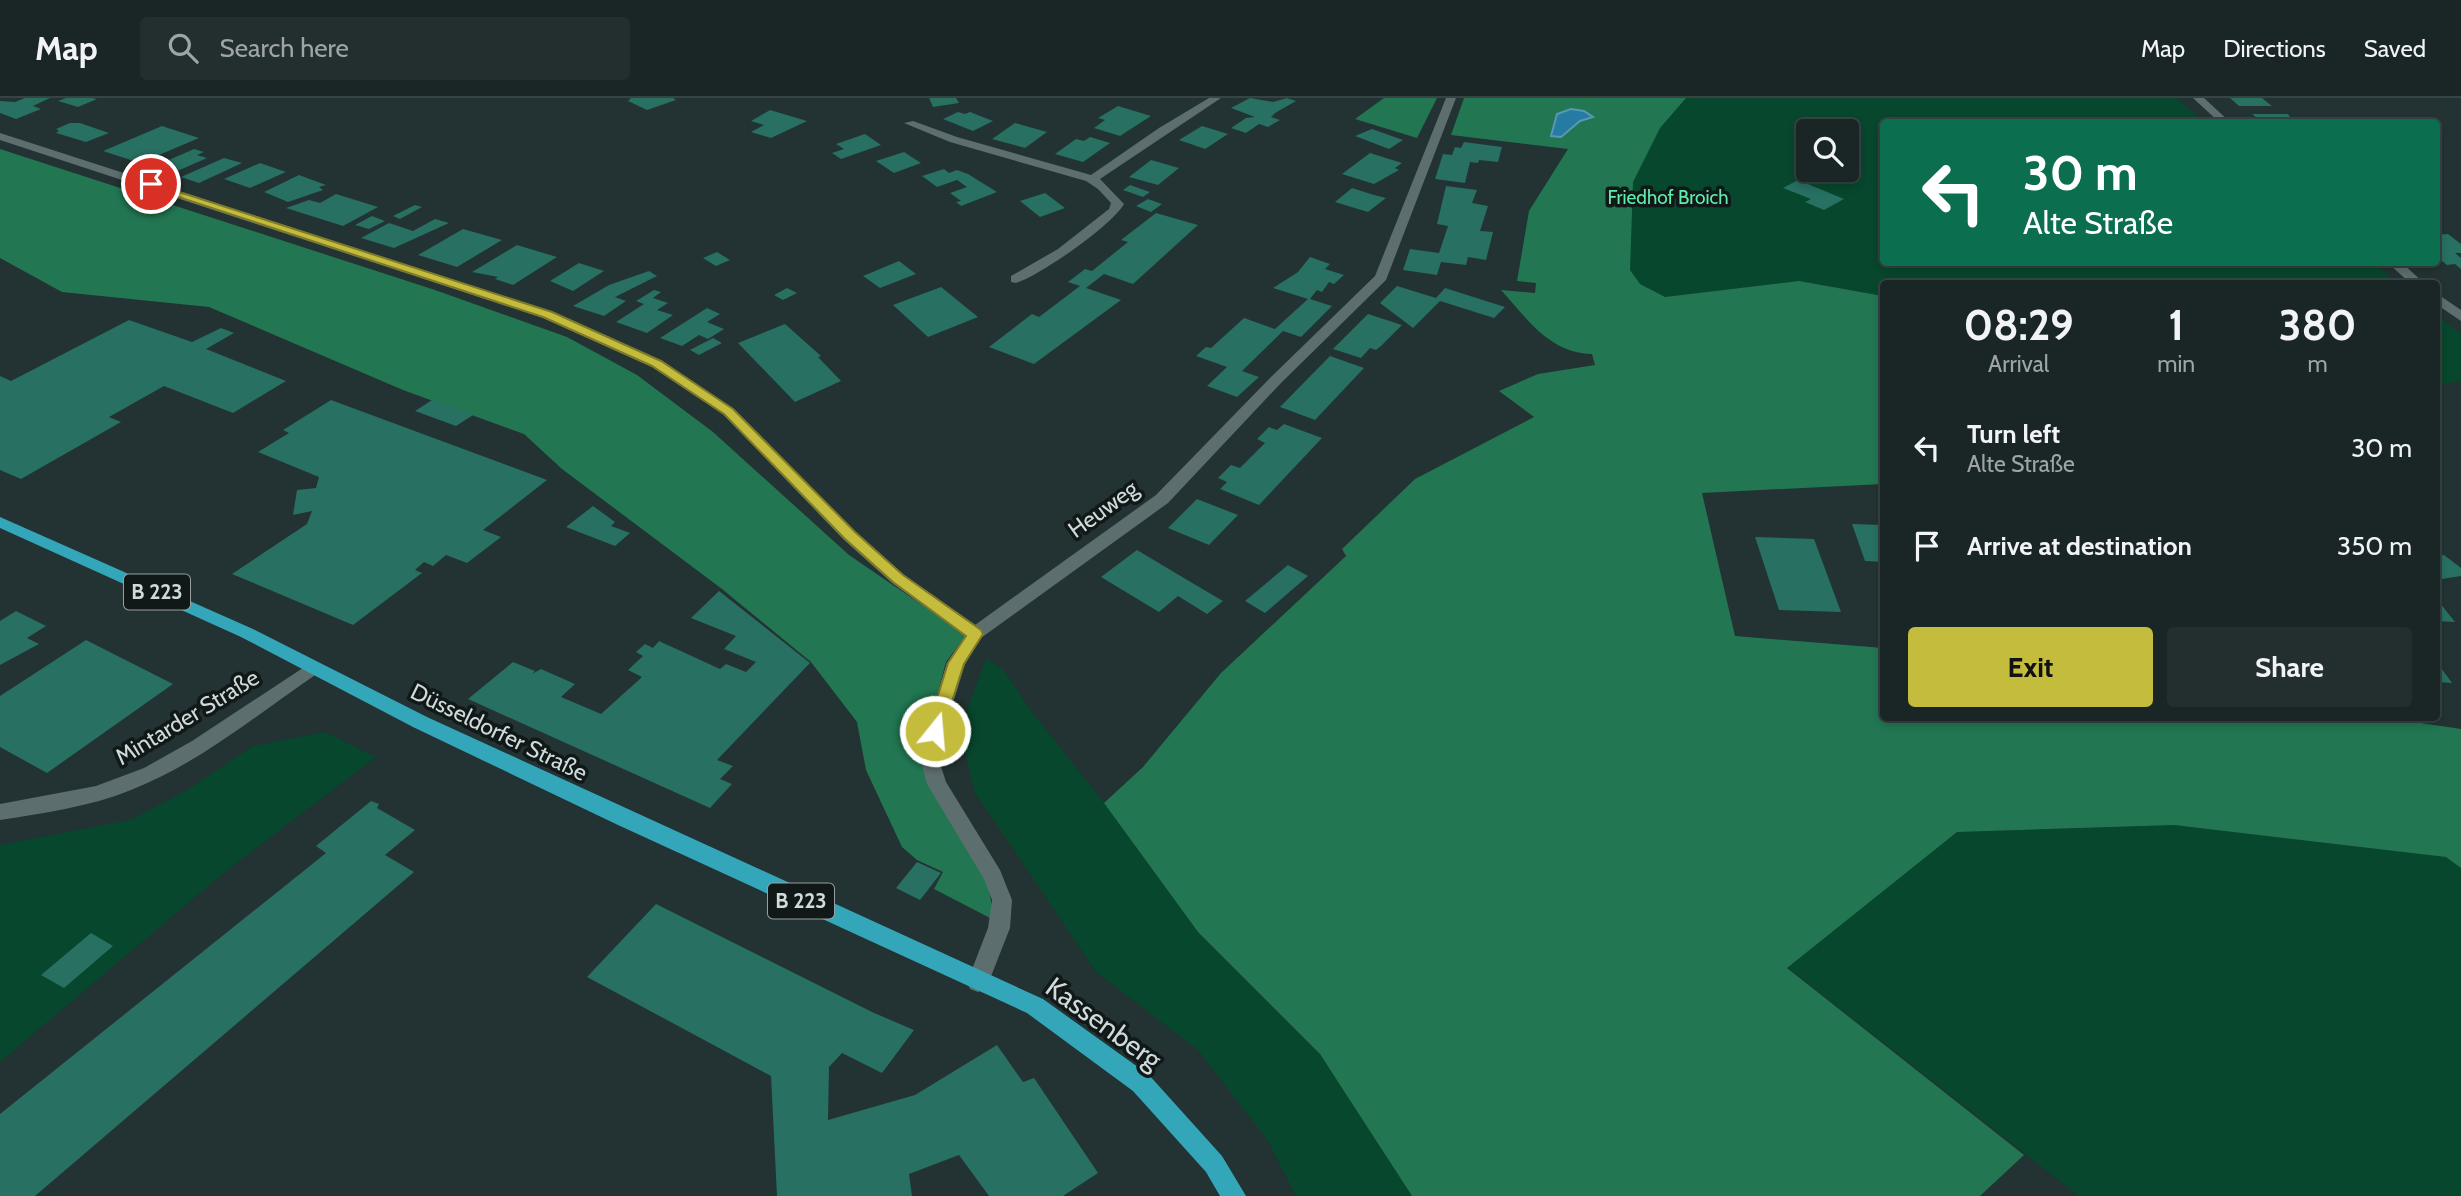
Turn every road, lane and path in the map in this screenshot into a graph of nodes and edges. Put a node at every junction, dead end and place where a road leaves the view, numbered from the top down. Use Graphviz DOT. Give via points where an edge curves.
graph roads {
  1 [pos="1216,98"];
  2 [pos="1451,98"];
  3 [pos="2198,98"];
  4 [pos="2222,119"];
  5 [pos="909,123"];
  6 [pos="0,136"];
  7 [pos="1093,179"];
  8 [pos="2398,266"];
  9 [pos="1016,279"];
  10 [pos="2414,280"];
  11 [pos="2440,300"];
  12 [pos="2461,317"];
  13 [pos="0,522"];
  14 [pos="975,634"];
  15 [pos="312,668"];
  16 [pos="0,812"];
  17 [pos="978,982"];
  18 [pos="1234,1196"];
  1 -- 7 [label="street"];
  2 -- 14 [label="street, Heuweg" via="1381,277 1162,499"];
  3 -- 4 [label="street"];
  5 -- 7 [label="street" via="938,136"];
  6 -- 14 [label="street" via="548,315 657,363 729,412 849,535 898,579"];
  7 -- 9 [label="street" via="1114,197 1118,204 1114,211 1062,252"];
  8 -- 10 [label="street"];
  11 -- 12 [label="street"];
  13 -- 15 [label="main road, Düsseldorfer Straße / B 223" via="247,633"];
  14 -- 17 [label="street, Heuweg" via="956,663 928,754 937,784 993,876 1002,900 999,928"];
  15 -- 16 [label="street, Mintarder Straße" via="186,752 126,785"];
  15 -- 17 [label="main road, Düsseldorfer Straße / B 223" via="625,820"];
  17 -- 18 [label="main road, Kassenberg / B 223" via="1035,1006 1141,1083 1214,1164"];
}
